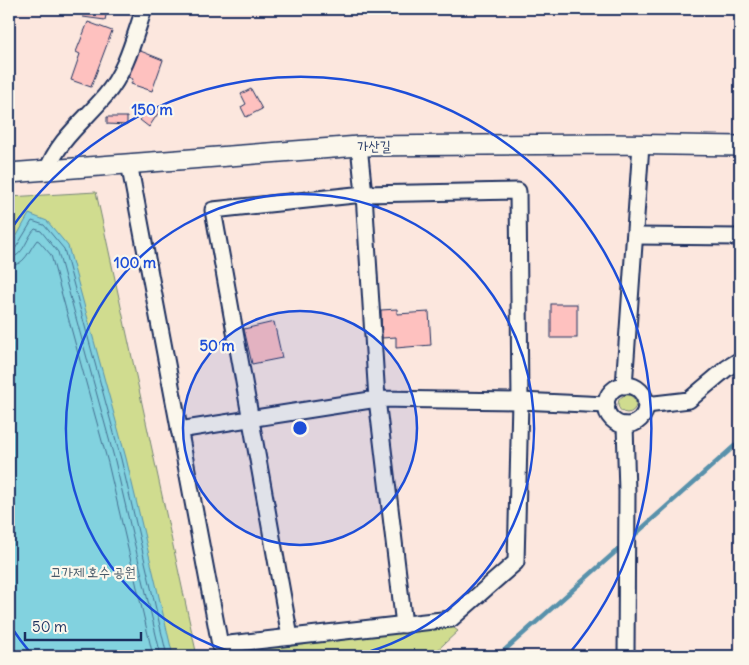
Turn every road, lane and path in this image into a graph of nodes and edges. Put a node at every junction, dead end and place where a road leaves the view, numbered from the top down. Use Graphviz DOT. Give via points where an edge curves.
graph roads {
  1 [pos="144,9"];
  2 [pos="641,145"];
  3 [pos="359,146"];
  4 [pos="740,146"];
  5 [pos="129,163"];
  6 [pos="47,171"];
  7 [pos="9,173"];
  8 [pos="364,194"];
  9 [pos="635,236"];
  10 [pos="740,237"];
  11 [pos="740,360"];
  12 [pos="624,386"];
  13 [pos="377,399"];
  14 [pos="520,401"];
  15 [pos="607,405"];
  16 [pos="646,406"];
  17 [pos="251,420"];
  18 [pos="624,425"];
  19 [pos="179,430"];
  20 [pos="404,624"];
  21 [pos="290,637"];
  22 [pos="626,656"];
  1 -- 6 [label="street" via="128,57 117,78 106,96 61,144"];
  2 -- 3 [label="street, 가산길"];
  2 -- 4 [label="street, 가산길"];
  2 -- 9 [label="street"];
  3 -- 5 [label="street, 가산길"];
  3 -- 8 [label="street"];
  5 -- 6 [label="street, 가산길"];
  5 -- 19 [label="street"];
  6 -- 7 [label="street, 가산길"];
  8 -- 13 [label="street"];
  8 -- 14 [label="street" via="518,191"];
  8 -- 17 [label="street" via="213,210"];
  9 -- 10 [label="street"];
  9 -- 12 [label="street"];
  11 -- 16 [label="street" via="689,400"];
  12 -- 15 [label="street" via="613,391"];
  12 -- 16 [label="street" via="631,386 642,393"];
  13 -- 14 [label="street"];
  13 -- 17 [label="street"];
  13 -- 20 [label="street"];
  14 -- 15 [label="street"];
  14 -- 20 [label="street" via="516,562 451,619"];
  15 -- 18 [label="street" via="613,420"];
  16 -- 18 [label="street" via="637,422"];
  17 -- 19 [label="street"];
  17 -- 21 [label="street"];
  18 -- 22 [label="street"];
  19 -- 21 [label="street" via="220,645"];
  20 -- 21 [label="street"];
}
